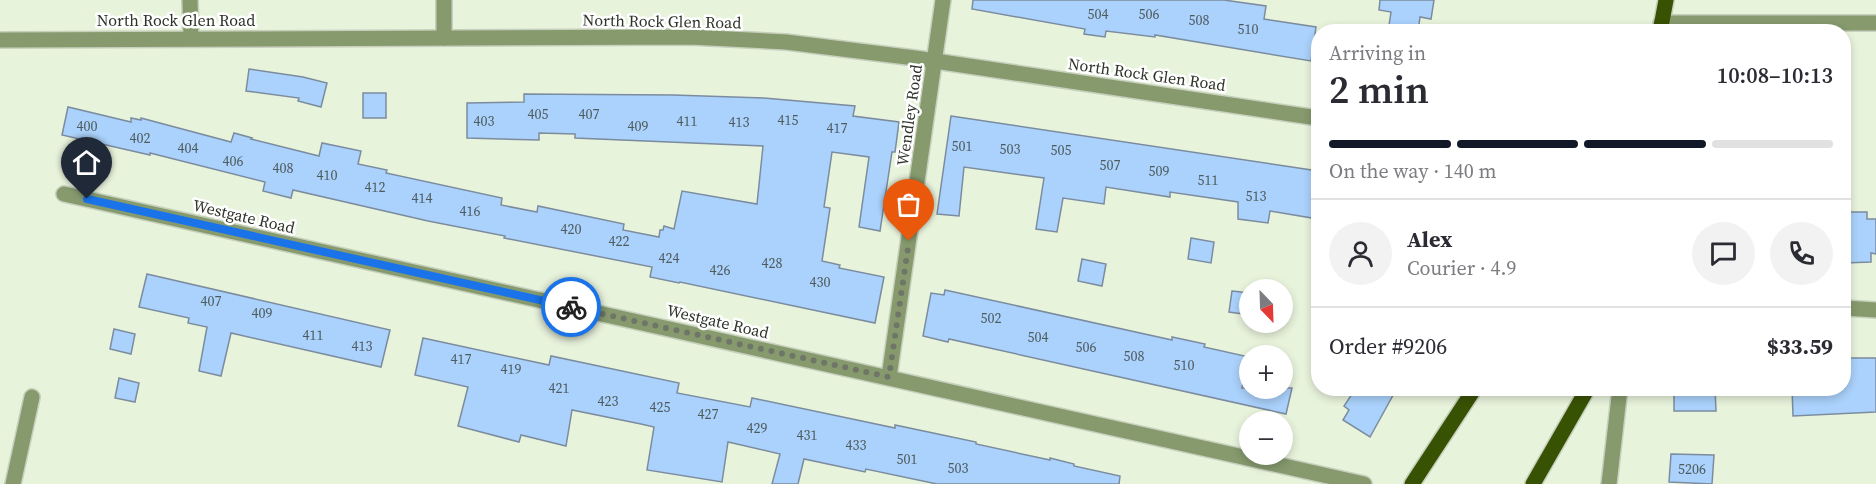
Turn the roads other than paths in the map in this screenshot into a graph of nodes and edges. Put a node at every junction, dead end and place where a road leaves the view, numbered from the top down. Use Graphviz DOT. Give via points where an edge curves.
graph roads {
  1 [pos="190,0"];
  2 [pos="444,0"];
  3 [pos="943,0"];
  4 [pos="1666,0"];
  5 [pos="1876,23"];
  6 [pos="1661,24"];
  7 [pos="1840,24"];
  8 [pos="191,38"];
  9 [pos="444,38"];
  10 [pos="0,40"];
  11 [pos="935,61"];
  12 [pos="1311,117"];
  13 [pos="64,194"];
  14 [pos="1851,308"];
  15 [pos="1876,310"];
  16 [pos="889,377"];
  17 [pos="1470,396"];
  18 [pos="1583,396"];
  19 [pos="1619,396"];
  20 [pos="32,397"];
  21 [pos="13,484"];
  22 [pos="1364,484"];
  23 [pos="1412,484"];
  24 [pos="1533,484"];
  25 [pos="1609,484"];
  1 -- 8 [label="street"];
  2 -- 9 [label="street"];
  3 -- 11 [label="street, Wendley Road"];
  4 -- 6 [label="main road"];
  5 -- 7 [label="street"];
  8 -- 9 [label="street, North Rock Glen Road"];
  8 -- 10 [label="street, North Rock Glen Road"];
  9 -- 11 [label="street, North Rock Glen Road" via="690,37 786,42"];
  11 -- 12 [label="street, North Rock Glen Road"];
  11 -- 16 [label="street, Wendley Road"];
  13 -- 16 [label="street, Westgate Road"];
  14 -- 15 [label="street"];
  16 -- 22 [label="street, Westgate Road"];
  17 -- 23 [label="main road"];
  18 -- 24 [label="main road"];
  19 -- 25 [label="street"];
  20 -- 21 [label="street"];
}
